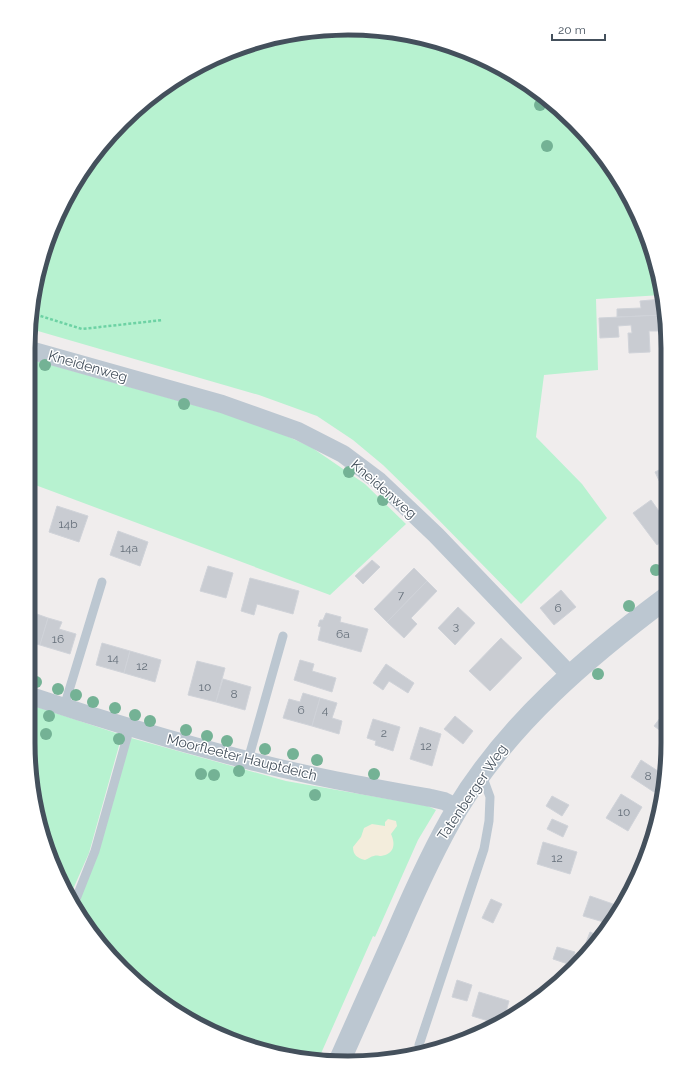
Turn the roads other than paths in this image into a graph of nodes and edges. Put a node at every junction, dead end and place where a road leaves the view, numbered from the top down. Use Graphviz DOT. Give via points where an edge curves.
graph roads {
  1 [pos="35,351"];
  2 [pos="102,582"];
  3 [pos="661,602"];
  4 [pos="282,636"];
  5 [pos="570,675"];
  6 [pos="35,697"];
  7 [pos="64,707"];
  8 [pos="130,727"];
  9 [pos="248,760"];
  10 [pos="481,773"];
  11 [pos="458,808"];
  12 [pos="76,898"];
  13 [pos="419,1045"];
  14 [pos="343,1056"];
  1 -- 5 [label="street, Kneidenweg" via="222,404 298,431 343,454 379,481 436,535"];
  2 -- 7 [label="lane"];
  3 -- 5 [label="street, Tatenberger Weg"];
  4 -- 9 [label="lane"];
  5 -- 10 [label="street, Tatenberger Weg" via="507,740"];
  6 -- 7 [label="street, Moorfleeter Hauptdeich"];
  7 -- 8 [label="street, Moorfleeter Hauptdeich"];
  8 -- 9 [label="street, Moorfleeter Hauptdeich"];
  8 -- 12 [label="lane" via="95,851"];
  9 -- 11 [label="street, Moorfleeter Hauptdeich" via="352,784 431,798"];
  10 -- 11 [label="street, Tatenberger Weg"];
  10 -- 13 [label="lane" via="490,797 484,849"];
  11 -- 14 [label="street, Tatenberger Weg" via="421,878"];
}
